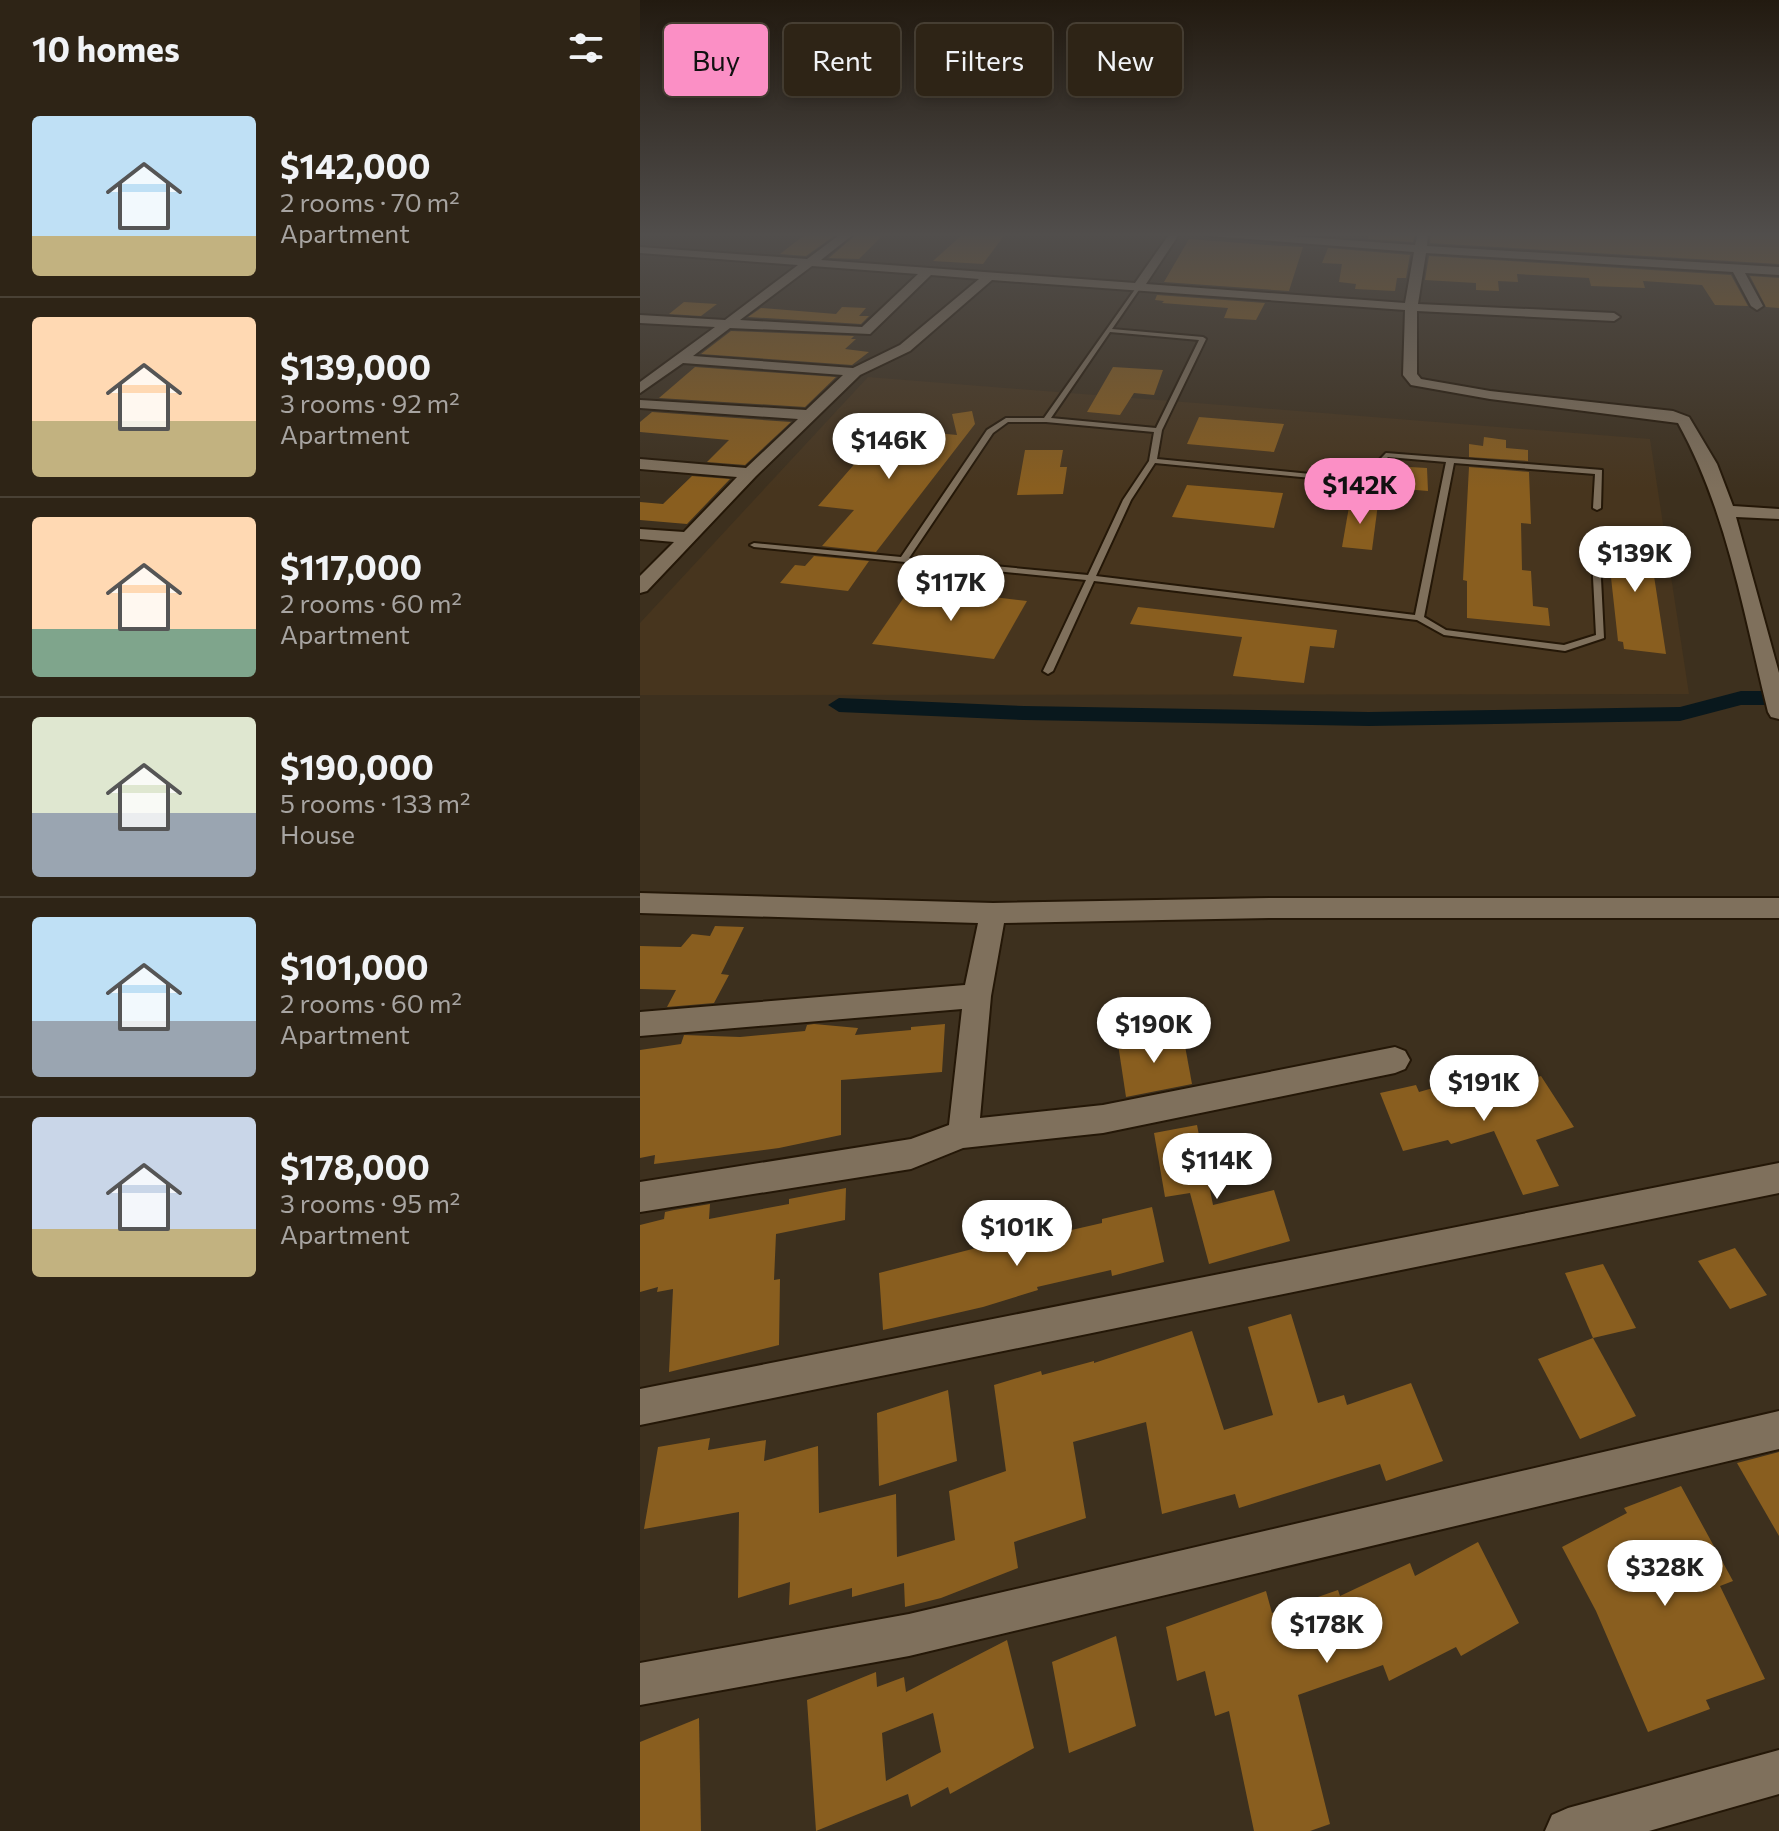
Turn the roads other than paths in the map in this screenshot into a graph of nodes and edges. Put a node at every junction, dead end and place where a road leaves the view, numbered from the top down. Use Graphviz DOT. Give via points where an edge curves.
graph roads {
  1 [pos="730,318"];
  2 [pos="878,318"];
  3 [pos="939,318"];
  4 [pos="1116,318"];
  5 [pos="1411,318"];
  6 [pos="643,321"];
  7 [pos="724,323"];
  8 [pos="1108,330"];
  9 [pos="679,359"];
  10 [pos="855,372"];
  11 [pos="640,389"];
  12 [pos="640,404"];
  13 [pos="808,415"];
  14 [pos="1046,420"];
  15 [pos="1158,430"];
  16 [pos="1153,461"];
  17 [pos="1450,462"];
  18 [pos="640,464"];
  19 [pos="750,473"];
  20 [pos="1597,508"];
  21 [pos="1726,511"];
  22 [pos="1779,514"];
  23 [pos="640,534"];
  24 [pos="686,537"];
  25 [pos="1595,539"];
  26 [pos="754,545"];
  27 [pos="904,559"];
  28 [pos="1089,578"];
  29 [pos="640,587"];
  30 [pos="1419,618"];
  31 [pos="1048,671"];
  32 [pos="1779,712"];
  33 [pos="640,903"];
  34 [pos="1779,908"];
  35 [pos="993,913"];
  36 [pos="977,996"];
  37 [pos="640,1024"];
  38 [pos="1395,1060"];
  39 [pos="963,1134"];
  40 [pos="1779,1178"];
  41 [pos="640,1197"];
  42 [pos="640,1407"];
  43 [pos="1779,1430"];
  44 [pos="640,1684"];
  45 [pos="1779,1772"];
  46 [pos="1568,1831"];
  1 -- 7 [label="street"];
  2 -- 7 [label="street" via="865,331"];
  3 -- 10 [label="street" via="905,348"];
  4 -- 8 [label="lane"];
  5 -- 21 [label="street" via="1410,375 1416,382 1684,420 1709,464"];
  6 -- 7 [label="street"];
  7 -- 9 [label="street"];
  8 -- 14 [label="lane"];
  8 -- 15 [label="lane" via="1203,339"];
  9 -- 10 [label="street"];
  9 -- 11 [label="street"];
  10 -- 13 [label="street"];
  12 -- 13 [label="street"];
  13 -- 19 [label="street"];
  14 -- 15 [label="lane"];
  14 -- 27 [label="lane" via="1006,420 990,432"];
  15 -- 16 [label="lane"];
  16 -- 17 [label="lane" via="1363,481 1386,455"];
  16 -- 28 [label="lane" via="1127,500"];
  17 -- 20 [label="lane" via="1599,472"];
  17 -- 30 [label="lane"];
  18 -- 19 [label="street"];
  19 -- 24 [label="street"];
  21 -- 22 [label="street"];
  21 -- 32 [label="street"];
  23 -- 24 [label="street"];
  24 -- 29 [label="street"];
  25 -- 30 [label="lane" via="1601,636 1565,648 1444,632"];
  26 -- 27 [label="lane"];
  27 -- 28 [label="lane"];
  28 -- 30 [label="lane"];
  28 -- 31 [label="lane"];
  33 -- 35 [label="street"];
  34 -- 35 [label="street"];
  35 -- 36 [label="street"];
  36 -- 37 [label="street"];
  36 -- 39 [label="street"];
  38 -- 39 [label="street" via="1103,1119"];
  39 -- 41 [label="street" via="911,1154"];
  40 -- 42 [label="street"];
  43 -- 44 [label="street" via="909,1635"];
  45 -- 46 [label="street"];
}
